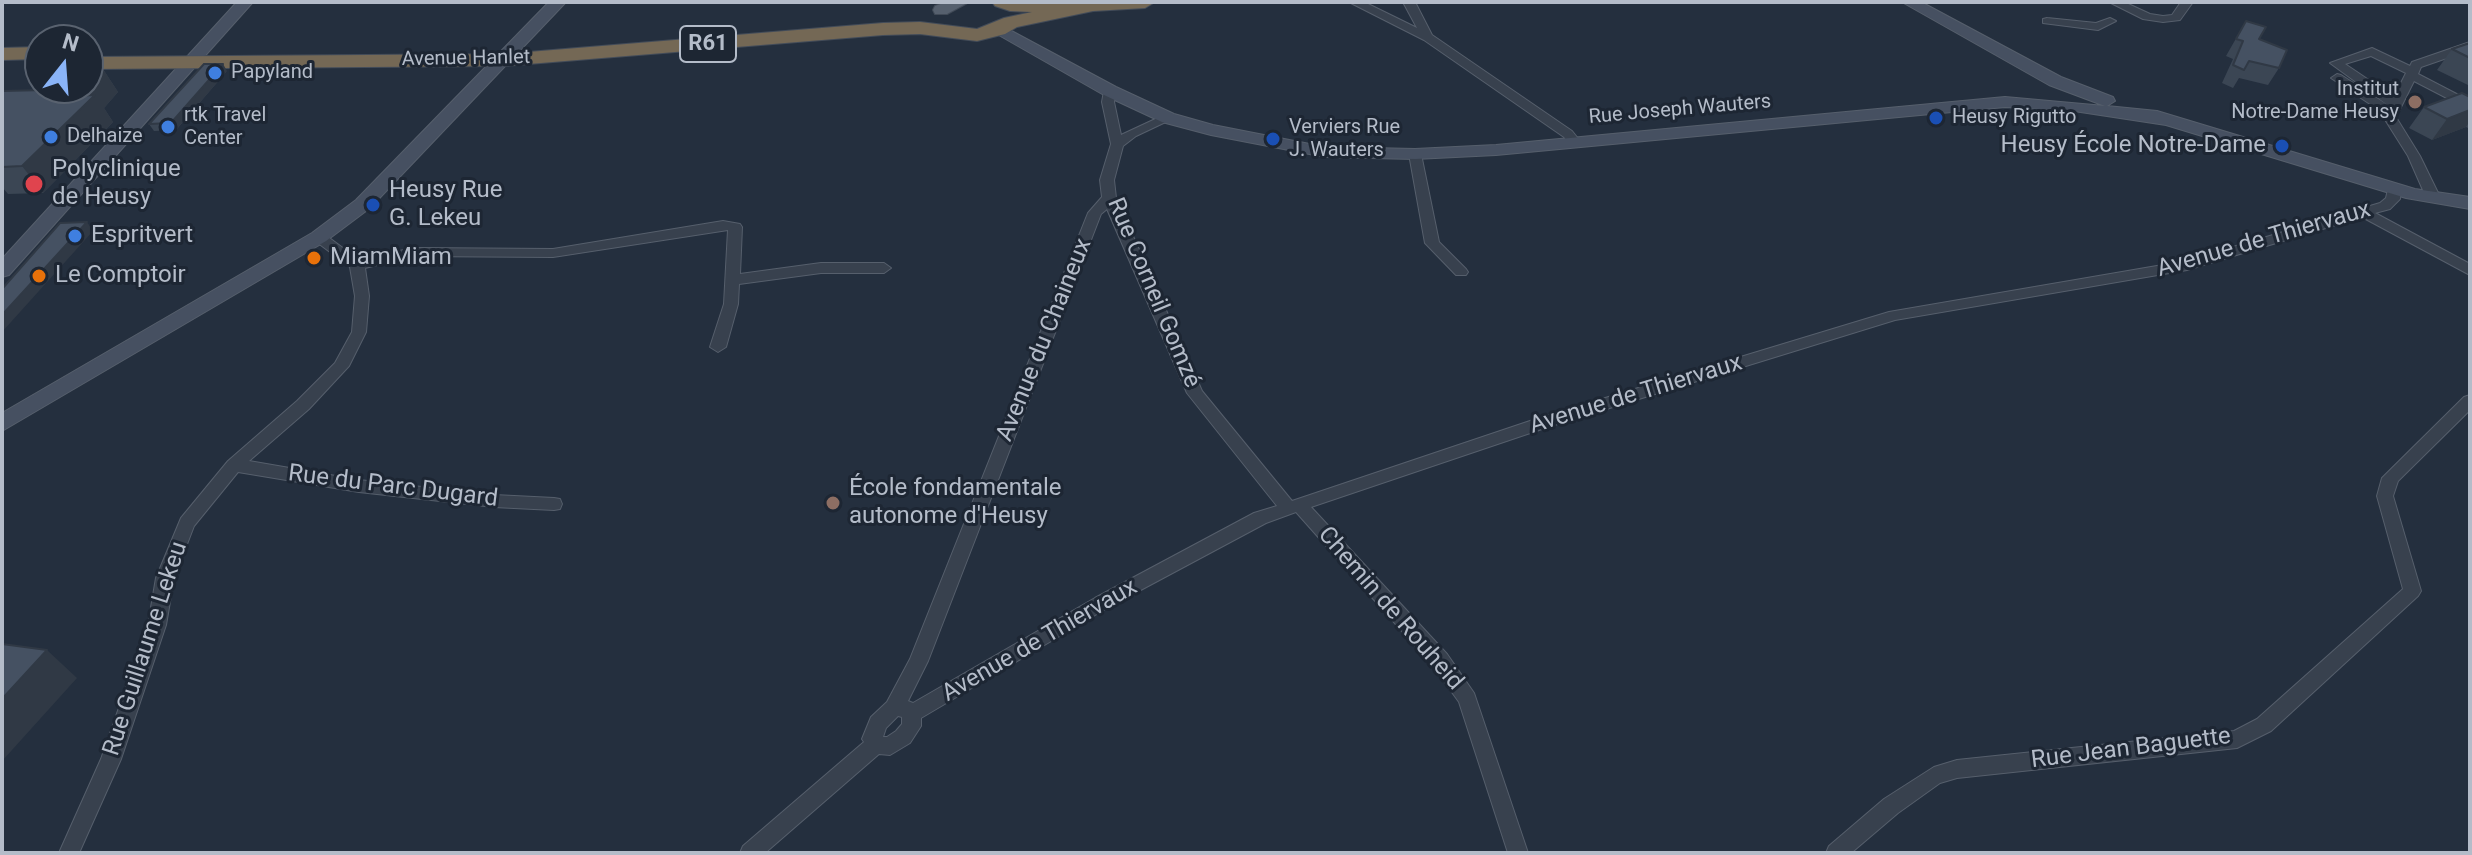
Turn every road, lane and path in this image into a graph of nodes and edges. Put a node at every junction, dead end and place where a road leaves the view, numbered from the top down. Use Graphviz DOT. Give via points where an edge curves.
graph roads {
  1 [pos="245,2"];
  2 [pos="558,2"];
  3 [pos="961,2"];
  4 [pos="1145,2"];
  5 [pos="1355,2"];
  6 [pos="1409,2"];
  7 [pos="1910,2"];
  8 [pos="2115,2"];
  9 [pos="2187,2"];
  10 [pos="1005,15"];
  11 [pos="942,20"];
  12 [pos="2047,21"];
  13 [pos="2110,21"];
  14 [pos="1428,38"];
  15 [pos="2470,46"];
  16 [pos="24,53"];
  17 [pos="2,54"];
  18 [pos="104,54"];
  19 [pos="509,55"];
  20 [pos="195,57"];
  21 [pos="104,62"];
  22 [pos="24,63"];
  23 [pos="2,64"];
  24 [pos="2412,73"];
  25 [pos="2337,78"];
  26 [pos="2061,84"];
  27 [pos="1110,91"];
  28 [pos="2005,102"];
  29 [pos="2048,104"];
  30 [pos="2470,106"];
  31 [pos="2393,110"];
  32 [pos="1168,118"];
  33 [pos="2166,120"];
  34 [pos="1574,141"];
  35 [pos="1117,144"];
  36 [pos="1415,154"];
  37 [pos="2394,188"];
  38 [pos="2433,197"];
  39 [pos="1109,198"];
  40 [pos="2470,203"];
  41 [pos="2364,213"];
  42 [pos="319,237"];
  43 [pos="357,265"];
  44 [pos="884,268"];
  45 [pos="2470,270"];
  46 [pos="2,271"];
  47 [pos="1461,272"];
  48 [pos="731,280"];
  49 [pos="718,347"];
  50 [pos="2470,401"];
  51 [pos="2,423"];
  52 [pos="234,465"];
  53 [pos="554,504"];
  54 [pos="1294,507"];
  55 [pos="903,711"];
  56 [pos="875,745"];
  57 [pos="69,853"];
  58 [pos="750,853"];
  59 [pos="1518,853"];
  60 [pos="1836,853"];
  1 -- 20 [label="street"];
  2 -- 19 [label="street"];
  3 -- 11 [label="main road, R61"];
  4 -- 10 [label="highway, R61"];
  5 -- 14 [label="street"];
  6 -- 14 [label="street"];
  7 -- 26 [label="street"];
  8 -- 9 [label="street" via="2163,19 2176,18"];
  10 -- 11 [label="highway, R61" via="964,35"];
  10 -- 27 [label="street, Rue Joseph Wauters"];
  11 -- 19 [label="highway, R61" via="872,20"];
  11 -- 19 [label="highway, Avenue Hanlet / R61" via="920,28"];
  12 -- 13 [label="street" via="2098,27"];
  14 -- 34 [label="street"];
  15 -- 24 [label="street" via="2416,65"];
  16 -- 17 [label="highway"];
  18 -- 20 [label="highway, Avenue Hanlet / R61"];
  19 -- 20 [label="highway, Avenue Hanlet / R61"];
  19 -- 42 [label="street" via="393,176"];
  20 -- 21 [label="highway, Avenue Hanlet / R61"];
  20 -- 46 [label="street"];
  22 -- 23 [label="highway"];
  24 -- 30 [label="street"];
  24 -- 31 [label="street"];
  24 -- 31 [label="street" via="2372,52 2336,63"];
  25 -- 31 [label="street"];
  26 -- 28 [label="street"];
  26 -- 29 [label="street" via="2069,96"];
  26 -- 33 [label="street"];
  27 -- 32 [label="street, Rue Joseph Wauters"];
  27 -- 35 [label="street, Rue Corneil Gomzé"];
  28 -- 29 [label="street"];
  28 -- 34 [label="street, Rue Joseph Wauters"];
  29 -- 33 [label="street"];
  31 -- 38 [label="street"];
  32 -- 35 [label="street"];
  32 -- 36 [label="street, Rue Joseph Wauters" via="1325,152"];
  33 -- 37 [label="street"];
  34 -- 36 [label="street, Rue Joseph Wauters"];
  35 -- 39 [label="street, Rue Corneil Gomzé" via="1107,180"];
  36 -- 47 [label="street" via="1432,243"];
  37 -- 38 [label="street"];
  37 -- 41 [label="street, Avenue de Thiervaux" via="2393,199 2385,206"];
  38 -- 40 [label="street"];
  39 -- 54 [label="street, Rue Corneil Gomzé" via="1195,393 1223,432"];
  39 -- 55 [label="street, Avenue du Chaineux" via="1095,213"];
  41 -- 45 [label="street"];
  41 -- 54 [label="street, Avenue de Thiervaux" via="2187,265 1894,315 1542,423"];
  42 -- 43 [label="street"];
  42 -- 51 [label="street"];
  43 -- 48 [label="street" via="413,252 553,253 723,225 735,227"];
  43 -- 52 [label="street, Rue Guillaume Lekeu" via="362,296 359,332 341,366"];
  44 -- 48 [label="street" via="821,268"];
  48 -- 49 [label="street" via="731,304"];
  50 -- 60 [label="street, Rue Jean Baguette" via="2390,478 2385,496 2412,591 2264,725 2237,739 1957,769 1912,791"];
  52 -- 53 [label="street, Rue du Parc Dugard" via="359,486"];
  52 -- 57 [label="street, Rue Guillaume Lekeu" via="187,523 165,578 157,625 130,706"];
  54 -- 55 [label="street, Avenue de Thiervaux" via="1260,518"];
  54 -- 59 [label="street, Chemin de Rouheid" via="1440,660 1467,699"];
  55 -- 56 [label="street, Avenue de Thiervaux" via="878,723"];
  55 -- 56 [label="street, Avenue de Thiervaux" via="911,726 903,737 890,746"];
  56 -- 58 [label="street, Avenue de Thiervaux"];
}
